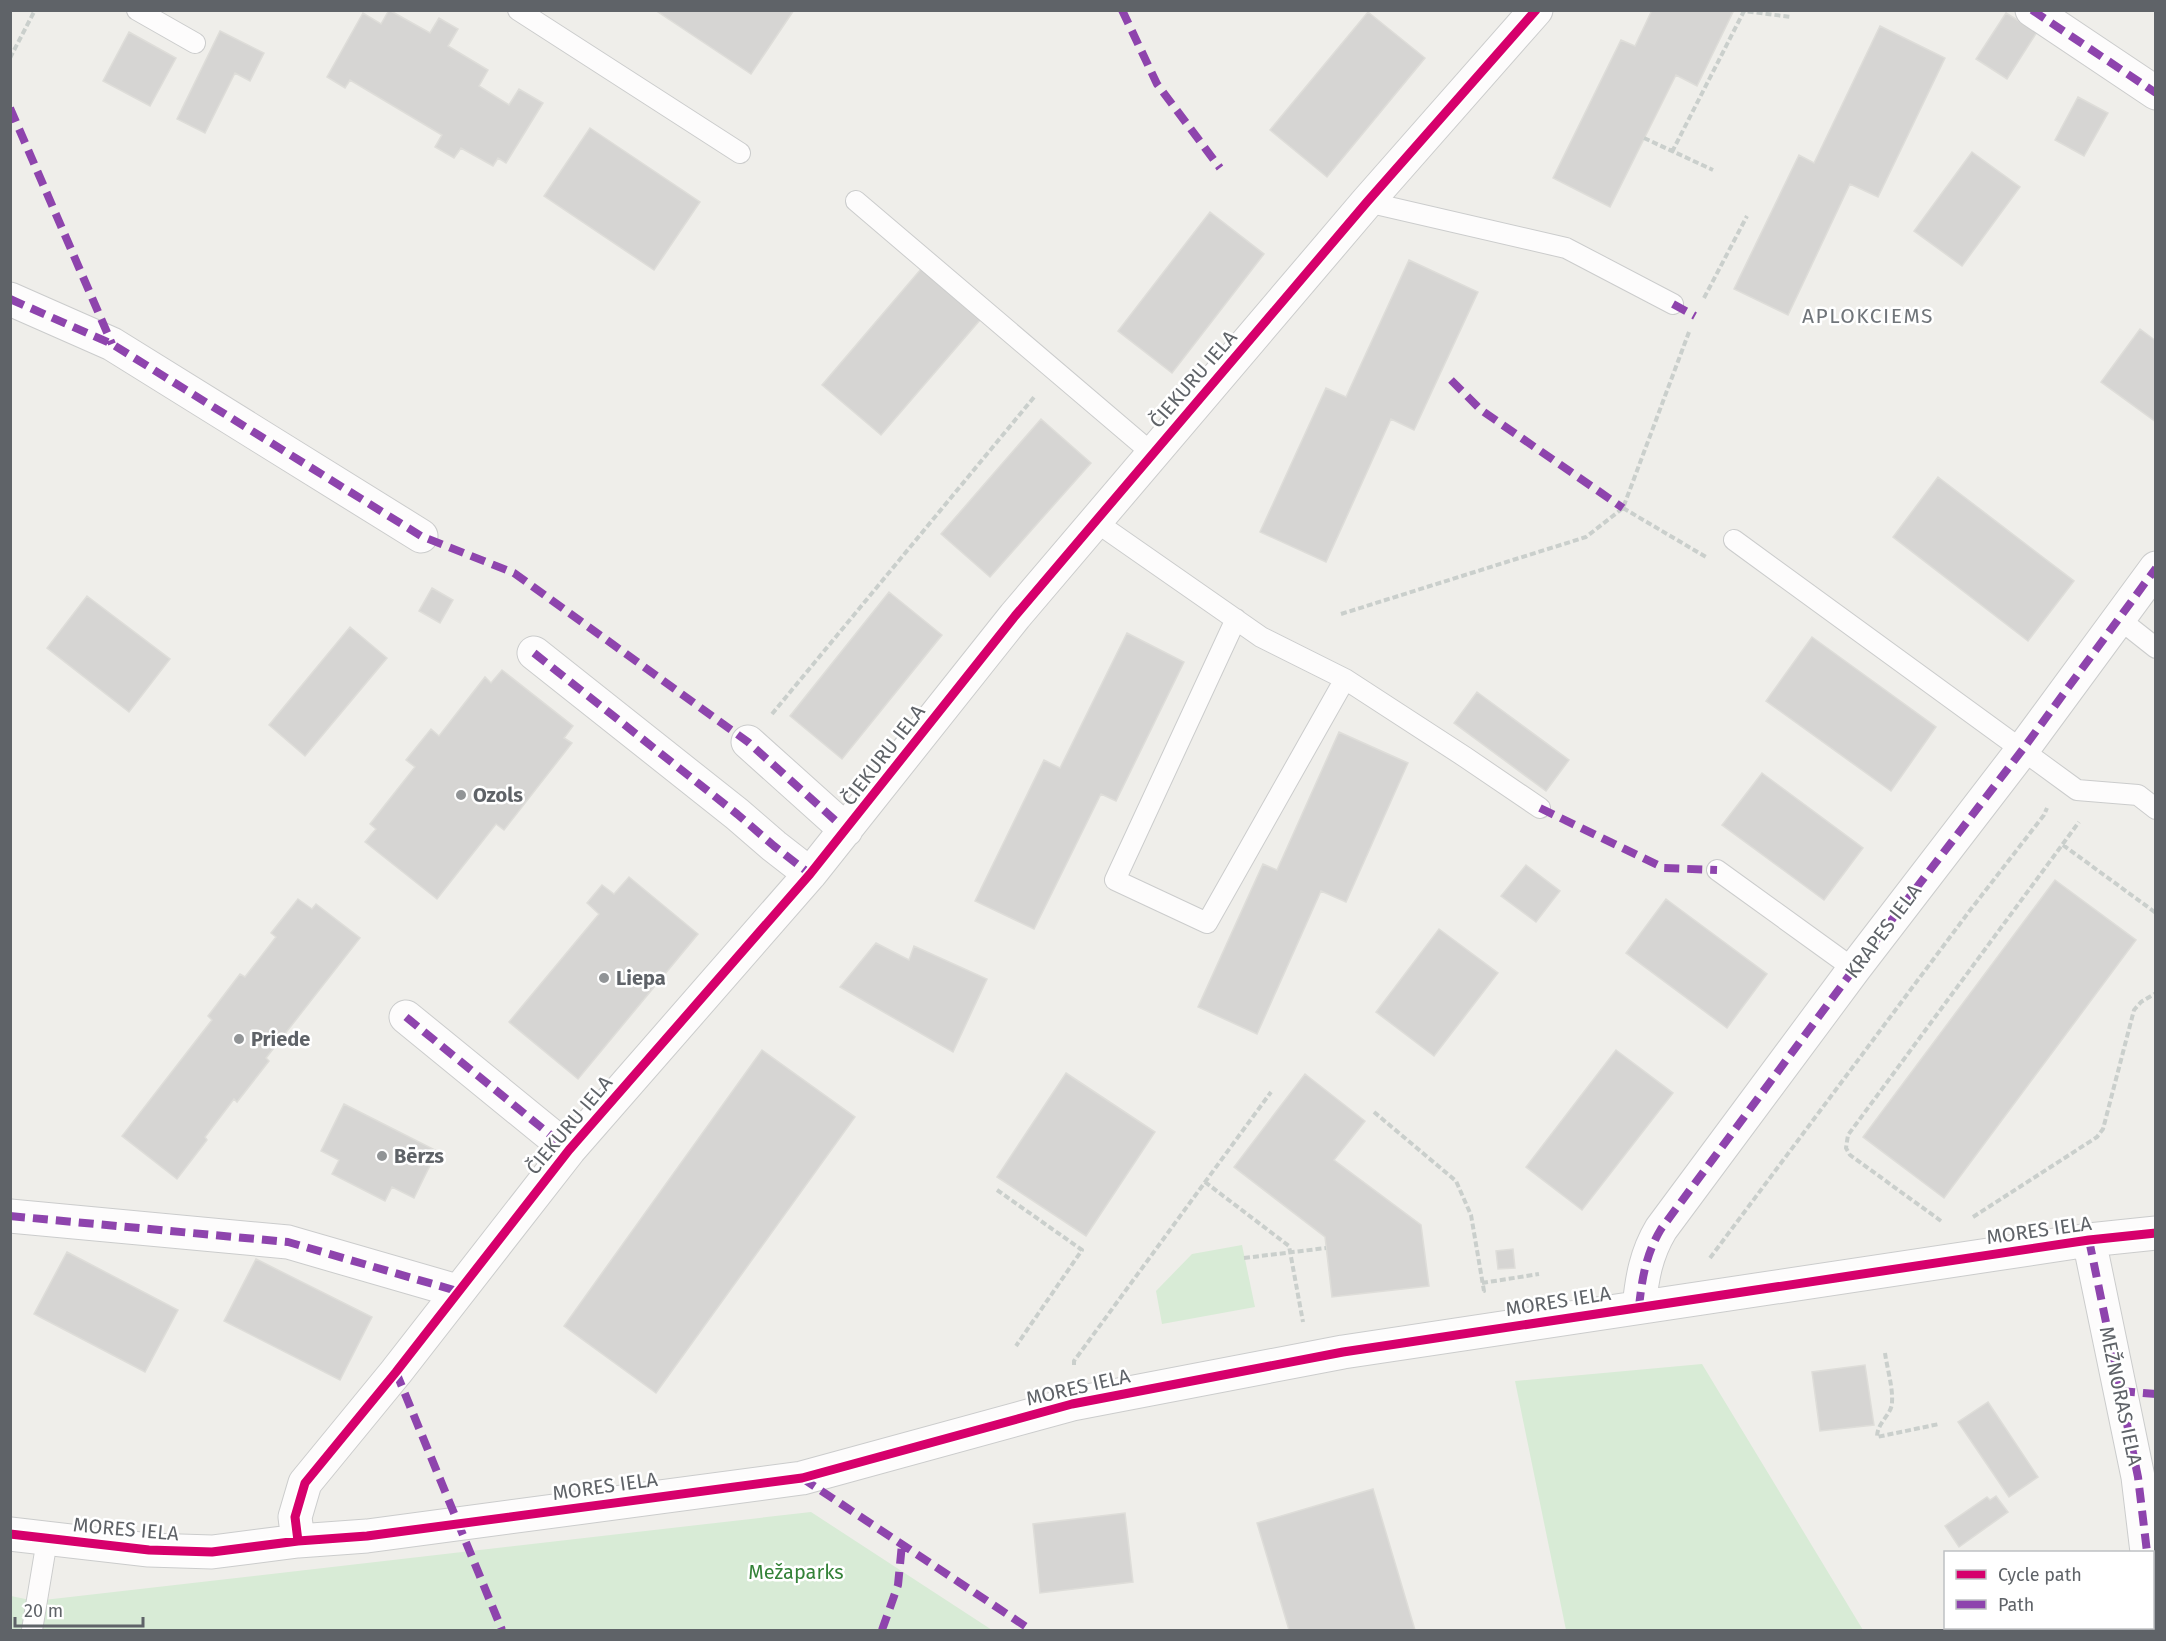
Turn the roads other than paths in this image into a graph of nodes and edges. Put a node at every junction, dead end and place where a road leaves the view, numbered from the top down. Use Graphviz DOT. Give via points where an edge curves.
graph roads {
  1 [pos="137,10"];
  2 [pos="518,10"];
  3 [pos="1536,10"];
  4 [pos="2032,10"];
  5 [pos="195,43"];
  6 [pos="2156,93"];
  7 [pos="740,153"];
  8 [pos="856,201"];
  9 [pos="1367,202"];
  10 [pos="10,299"];
  11 [pos="1673,304"];
  12 [pos="1153,454"];
  13 [pos="1096,522"];
  14 [pos="421,536"];
  15 [pos="1734,540"];
  16 [pos="2156,568"];
  17 [pos="2118,618"];
  18 [pos="1236,619"];
  19 [pos="2156,648"];
  20 [pos="534,653"];
  21 [pos="1345,679"];
  22 [pos="748,742"];
  23 [pos="2023,749"];
  24 [pos="1540,808"];
  25 [pos="2156,809"];
  26 [pos="846,830"];
  27 [pos="1716,870"];
  28 [pos="810,874"];
  29 [pos="1854,969"];
  30 [pos="406,1017"];
  31 [pos="569,1150"];
  32 [pos="10,1216"];
  33 [pos="2156,1233"];
  34 [pos="2089,1240"];
  35 [pos="457,1291"];
  36 [pos="1654,1305"];
  37 [pos="10,1534"];
  38 [pos="47,1540"];
  39 [pos="298,1540"];
  40 [pos="2147,1551"];
  41 [pos="32,1630"];
  1 -- 5 [label="lane"];
  2 -- 7 [label="lane"];
  3 -- 9 [label="street, ČIEKURU IELA"];
  4 -- 6 [label="street"];
  8 -- 12 [label="lane"];
  9 -- 11 [label="lane" via="1566,249"];
  9 -- 12 [label="street, ČIEKURU IELA"];
  10 -- 14 [label="street" via="112,344"];
  12 -- 13 [label="street, ČIEKURU IELA"];
  13 -- 18 [label="lane"];
  13 -- 26 [label="street, ČIEKURU IELA" via="1015,616"];
  15 -- 23 [label="lane"];
  16 -- 17 [label="street, KRAPES IELA"];
  17 -- 19 [label="lane"];
  17 -- 23 [label="street, KRAPES IELA"];
  18 -- 21 [label="lane" via="1261,637"];
  18 -- 21 [label="lane" via="1115,880 1207,923"];
  20 -- 28 [label="street"];
  21 -- 24 [label="lane"];
  22 -- 26 [label="street"];
  23 -- 25 [label="lane" via="2077,790 2138,795"];
  23 -- 29 [label="street, KRAPES IELA"];
  26 -- 28 [label="street, ČIEKURU IELA"];
  27 -- 29 [label="lane"];
  28 -- 31 [label="street, ČIEKURU IELA"];
  29 -- 36 [label="street, KRAPES IELA" via="1661,1229 1643,1270"];
  30 -- 31 [label="street"];
  31 -- 35 [label="street, ČIEKURU IELA"];
  32 -- 35 [label="street" via="288,1242"];
  33 -- 34 [label="street, MORES IELA"];
  34 -- 36 [label="street, MORES IELA"];
  34 -- 40 [label="street, MEŽNORAS IELA" via="2138,1477"];
  35 -- 39 [label="street, ČIEKURU IELA" via="306,1483 295,1517"];
  36 -- 39 [label="street, MORES IELA" via="1343,1352 1072,1404 802,1478 379,1534"];
  37 -- 38 [label="street, MORES IELA"];
  38 -- 39 [label="street, MORES IELA" via="212,1552"];
  38 -- 41 [label="lane"];
}
